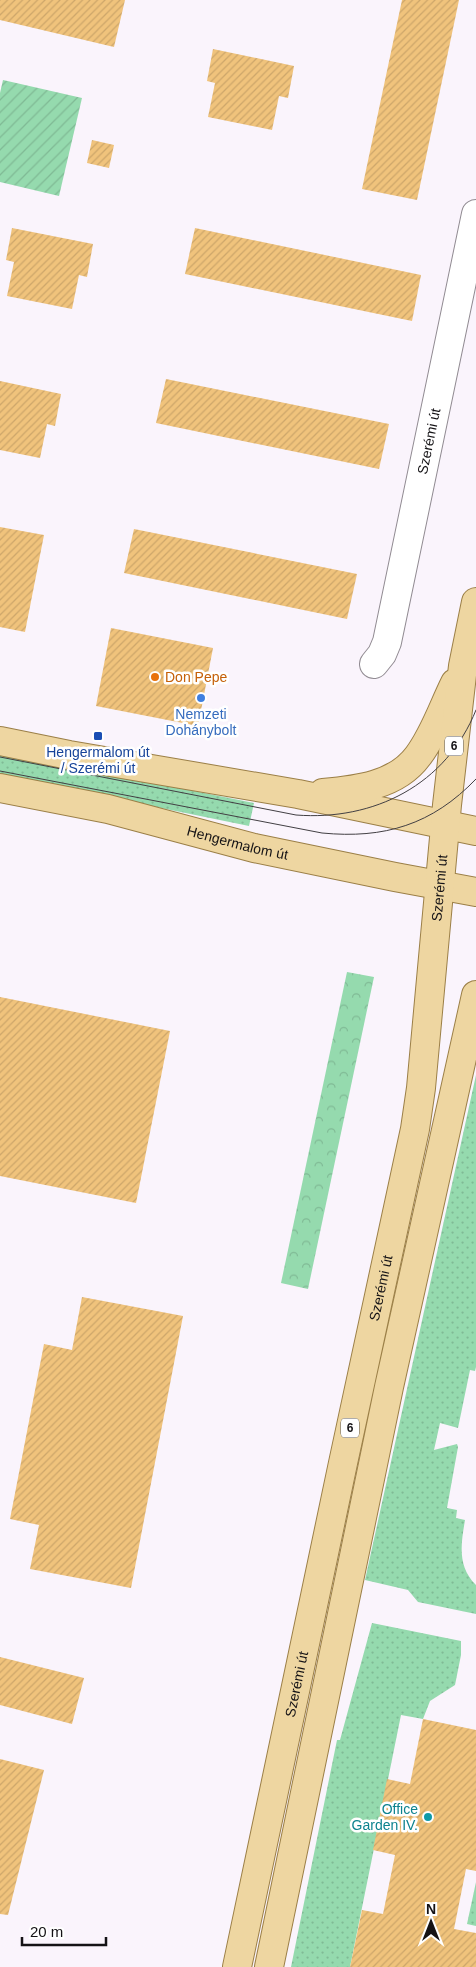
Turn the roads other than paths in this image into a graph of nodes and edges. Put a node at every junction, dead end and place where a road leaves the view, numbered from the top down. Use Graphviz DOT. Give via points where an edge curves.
graph roads {
  1 [pos="476,214"];
  2 [pos="469,310"];
  3 [pos="476,602"];
  4 [pos="374,664"];
  5 [pos="463,666"];
  6 [pos="0,740"];
  7 [pos="0,788"];
  8 [pos="298,794"];
  9 [pos="445,825"];
  10 [pos="476,831"];
  11 [pos="440,885"];
  12 [pos="476,892"];
  13 [pos="476,995"];
  14 [pos="238,1967"];
  15 [pos="269,1967"];
  1 -- 2 [label="street, Szerémi út"];
  2 -- 4 [label="street, Szerémi út" via="387,642"];
  3 -- 5 [label="main road, Szerémi út / 6"];
  5 -- 8 [label="main road" via="424,747 402,771 376,785 346,791"];
  5 -- 9 [label="main road, Szerémi út / 6"];
  6 -- 8 [label="main road"];
  7 -- 11 [label="main road, Hengermalom út" via="108,809 254,848"];
  8 -- 9 [label="main road"];
  9 -- 10 [label="main road"];
  9 -- 11 [label="main road, Szerémi út / 6"];
  11 -- 12 [label="main road, Hengermalom út"];
  11 -- 14 [label="main road, Szerémi út / 6" via="415,1128"];
  13 -- 15 [label="main road, 6" via="392,1377"];
}
